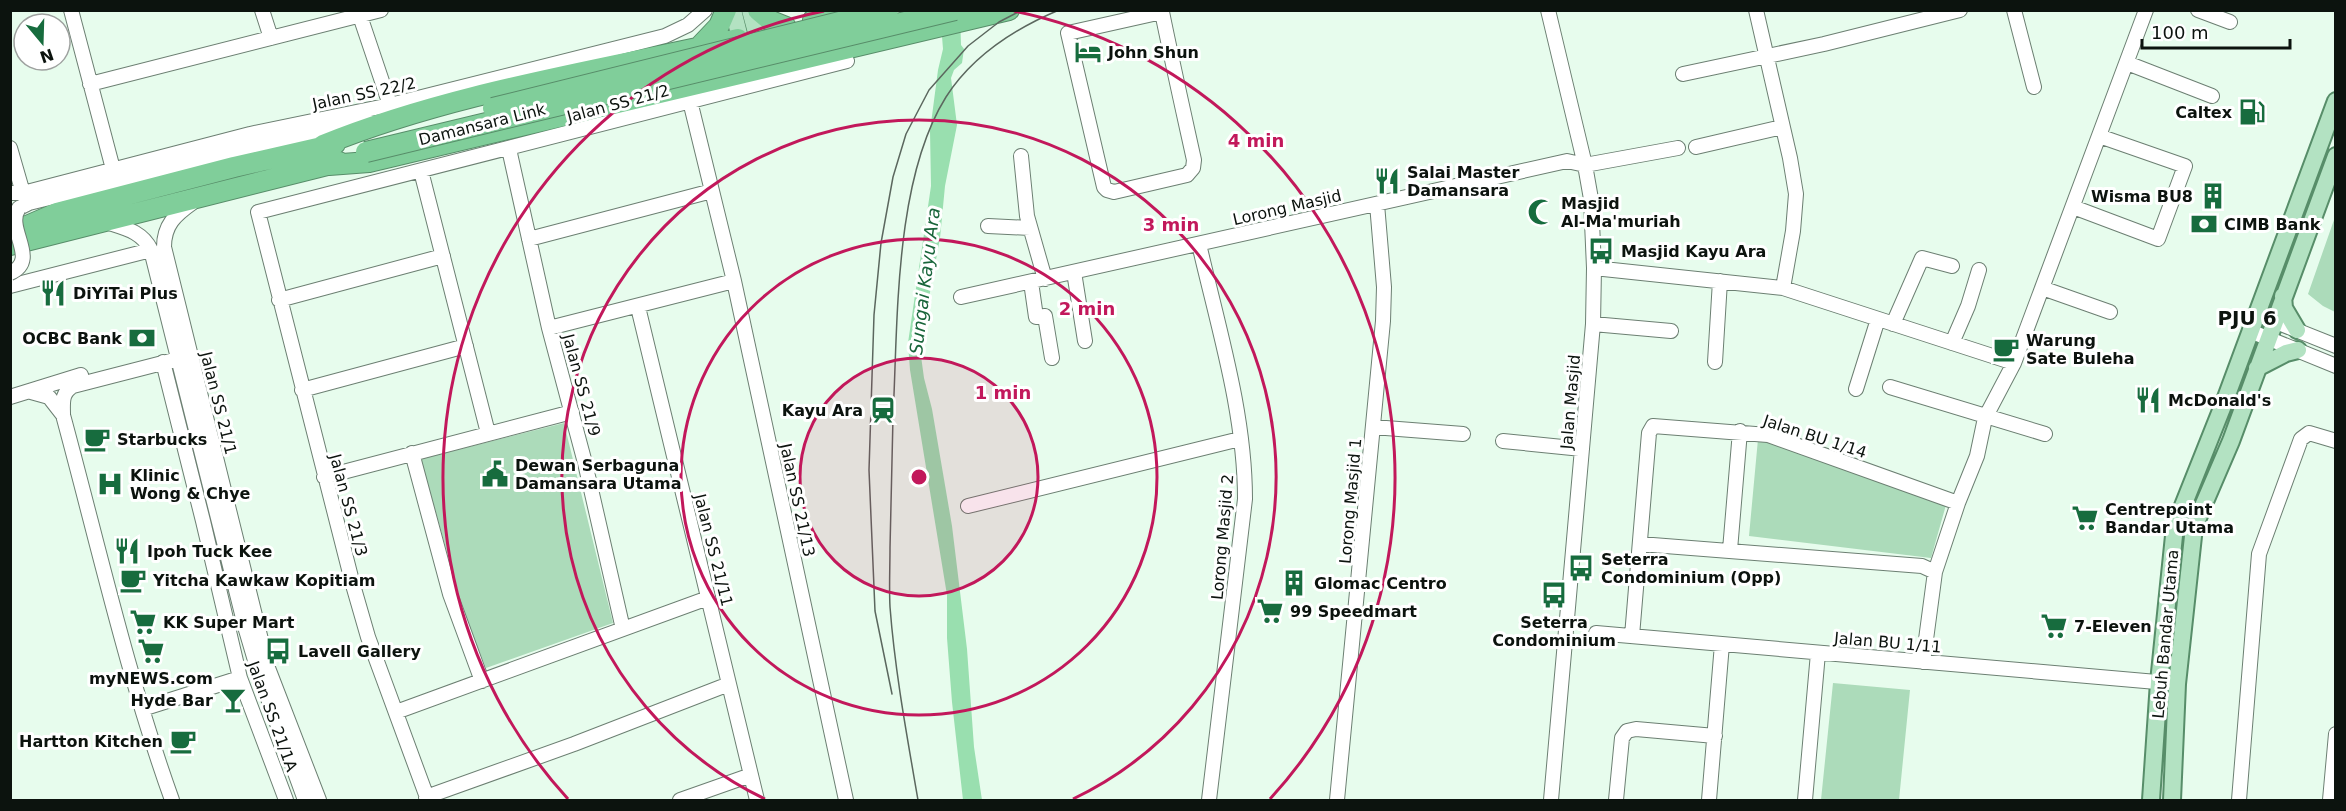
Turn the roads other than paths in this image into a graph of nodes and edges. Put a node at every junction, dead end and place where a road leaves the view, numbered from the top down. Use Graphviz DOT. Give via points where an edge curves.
graph roads {
  1 [pos="71,10"];
  2 [pos="262,10"];
  3 [pos="381,10"];
  4 [pos="705,10"];
  5 [pos="726,10"];
  6 [pos="733,10"];
  7 [pos="750,10"];
  8 [pos="758,10"];
  9 [pos="844,10"];
  10 [pos="888,10"];
  11 [pos="955,10"];
  12 [pos="1009,10"];
  13 [pos="1548,10"];
  14 [pos="1756,10"];
  15 [pos="1960,10"];
  16 [pos="2014,10"];
  17 [pos="2146,10"];
  18 [pos="2198,10"];
  19 [pos="1162,11"];
  20 [pos="359,13"];
  21 [pos="815,20"];
  22 [pos="2230,21"];
  23 [pos="786,27"];
  24 [pos="748,36"];
  25 [pos="271,38"];
  26 [pos="701,45"];
  27 [pos="814,55"];
  28 [pos="1766,56"];
  29 [pos="650,57"];
  30 [pos="847,61"];
  31 [pos="2127,63"];
  32 [pos="757,69"];
  33 [pos="1683,74"];
  34 [pos="90,84"];
  35 [pos="2034,87"];
  36 [pos="659,94"];
  37 [pos="2211,96"];
  38 [pos="690,101"];
  39 [pos="2336,101"];
  40 [pos="449,103"];
  41 [pos="390,105"];
  42 [pos="1782,127"];
  43 [pos="2099,136"];
  44 [pos="323,145"];
  45 [pos="365,146"];
  46 [pos="1696,147"];
  47 [pos="10,148"];
  48 [pos="1678,148"];
  49 [pos="508,149"];
  50 [pos="1021,156"];
  51 [pos="2336,156"];
  52 [pos="329,165"];
  53 [pos="1585,165"];
  54 [pos="113,169"];
  55 [pos="421,171"];
  56 [pos="712,191"];
  57 [pos="17,193"];
  58 [pos="202,197"];
  59 [pos="1377,204"];
  60 [pos="2073,207"];
  61 [pos="258,212"];
  62 [pos="57,213"];
  63 [pos="15,214"];
  64 [pos="104,222"];
  65 [pos="988,226"];
  66 [pos="1030,228"];
  67 [pos="10,231"];
  68 [pos="529,239"];
  69 [pos="1199,244"];
  70 [pos="10,245"];
  71 [pos="151,250"];
  72 [pos="443,256"];
  73 [pos="1952,266"];
  74 [pos="1594,268"];
  75 [pos="1979,270"];
  76 [pos="1074,272"];
  77 [pos="10,273"];
  78 [pos="1045,279"];
  79 [pos="734,281"];
  80 [pos="1720,281"];
  81 [pos="1031,282"];
  82 [pos="10,286"];
  83 [pos="1783,288"];
  84 [pos="2042,288"];
  85 [pos="2283,296"];
  86 [pos="961,297"];
  87 [pos="279,300"];
  88 [pos="638,307"];
  89 [pos="2110,312"];
  90 [pos="2256,314"];
  91 [pos="1878,319"];
  92 [pos="2274,321"];
  93 [pos="1593,324"];
  94 [pos="1893,324"];
  95 [pos="549,328"];
  96 [pos="2297,330"];
  97 [pos="1671,331"];
  98 [pos="2250,331"];
  99 [pos="2267,338"];
  100 [pos="1085,341"];
  101 [pos="1952,343"];
  102 [pos="466,346"];
  103 [pos="2336,346"];
  104 [pos="2298,350"];
  105 [pos="177,355"];
  106 [pos="1052,358"];
  107 [pos="163,362"];
  108 [pos="1715,362"];
  109 [pos="2014,363"];
  110 [pos="2336,366"];
  111 [pos="2256,368"];
  112 [pos="1890,387"];
  113 [pos="1856,388"];
  114 [pos="302,390"];
  115 [pos="31,392"];
  116 [pos="10,397"];
  117 [pos="572,412"];
  118 [pos="63,415"];
  119 [pos="1985,418"];
  120 [pos="1373,427"];
  121 [pos="1740,431"];
  122 [pos="488,433"];
  123 [pos="2045,434"];
  124 [pos="1463,435"];
  125 [pos="1240,439"];
  126 [pos="1503,441"];
  127 [pos="2336,441"];
  128 [pos="1582,449"];
  129 [pos="412,453"];
  130 [pos="324,477"];
  131 [pos="1958,504"];
  132 [pos="968,506"];
  133 [pos="1640,544"];
  134 [pos="1730,550"];
  135 [pos="1935,572"];
  136 [pos="708,598"];
  137 [pos="623,629"];
  138 [pos="1596,633"];
  139 [pos="1632,636"];
  140 [pos="1722,644"];
  141 [pos="1818,653"];
  142 [pos="1923,662"];
  143 [pos="240,678"];
  144 [pos="482,681"];
  145 [pos="2159,682"];
  146 [pos="729,684"];
  147 [pos="2178,684"];
  148 [pos="142,709"];
  149 [pos="396,712"];
  150 [pos="2336,734"];
  151 [pos="1715,736"];
  152 [pos="751,775"];
  153 [pos="427,799"];
  154 [pos="172,801"];
  155 [pos="286,801"];
  156 [pos="305,801"];
  157 [pos="319,801"];
  158 [pos="680,801"];
  159 [pos="757,801"];
  160 [pos="846,801"];
  161 [pos="1209,801"];
  162 [pos="1337,801"];
  163 [pos="1551,801"];
  164 [pos="1616,801"];
  165 [pos="1709,801"];
  166 [pos="1805,801"];
  167 [pos="2151,801"];
  168 [pos="2172,801"];
  169 [pos="2239,801"];
  170 [pos="2330,801"];
  1 -- 34 [label="street"];
  2 -- 25 [label="street"];
  3 -- 20 [label="street"];
  4 -- 41 [label="street, Jalan SS 22/2" via="688,25 665,36"];
  5 -- 26 [label="highway" via="719,26"];
  6 -- 24 [label="main road"];
  7 -- 24 [label="main road"];
  8 -- 23 [label="highway"];
  9 -- 21 [label="highway"];
  10 -- 45 [label="highway, Damansara Link, bridge"];
  11 -- 45 [label="highway, Damansara Link, bridge"];
  12 -- 27 [label="highway"];
  13 -- 53 [label="street, Jalan Masjid"];
  14 -- 28 [label="street"];
  15 -- 28 [label="street"];
  16 -- 35 [label="street"];
  17 -- 31 [label="street"];
  18 -- 22 [label="street"];
  19 -- 19 [label="street" via="1193,168 1187,175 1114,192 1107,190 1068,33"];
  20 -- 25 [label="street"];
  20 -- 41 [label="street"];
  21 -- 23 [label="highway"];
  21 -- 27 [label="highway" via="803,30 800,42 807,53"];
  23 -- 24 [label="highway"];
  24 -- 26 [label="highway"];
  24 -- 32 [label="main road"];
  25 -- 34 [label="street"];
  26 -- 29 [label="highway"];
  27 -- 32 [label="highway"];
  28 -- 33 [label="street"];
  28 -- 42 [label="street"];
  29 -- 36 [label="highway" via="671,62 677,71 675,83"];
  29 -- 40 [label="highway"];
  30 -- 38 [label="street, Jalan SS 21/2"];
  31 -- 37 [label="street"];
  31 -- 43 [label="street"];
  32 -- 36 [label="highway"];
  34 -- 54 [label="street"];
  36 -- 52 [label="highway" via="369,162"];
  38 -- 49 [label="street, Jalan SS 21/2"];
  38 -- 56 [label="street, Jalan SS 21/13"];
  39 -- 90 [label="main road, Lebuh Bandar Utama"];
  40 -- 44 [label="highway"];
  40 -- 63 [label="street" via="396,112 29,203"];
  41 -- 54 [label="street, Jalan SS 22/2" via="250,134"];
  42 -- 46 [label="street"];
  42 -- 83 [label="street" via="1796,194"];
  43 -- 60 [label="street"];
  43 -- 60 [label="street" via="2185,166 2158,239"];
  44 -- 45 [label="highway, Damansara Link"];
  44 -- 62 [label="highway, Damansara Link"];
  45 -- 52 [label="highway, Damansara Link"];
  47 -- 57 [label="street"];
  48 -- 53 [label="street, Lorong Masjid"];
  49 -- 55 [label="street, Jalan SS 21/2"];
  49 -- 68 [label="street, Jalan SS 21/9"];
  50 -- 66 [label="street"];
  51 -- 85 [label="main road, Lebuh Bandar Utama"];
  52 -- 58 [label="highway, Damansara Link"];
  53 -- 59 [label="street, Lorong Masjid" via="1567,161"];
  53 -- 74 [label="street, Jalan Masjid" via="1591,199"];
  54 -- 57 [label="street, Jalan SS 22/2"];
  55 -- 61 [label="street, Jalan SS 21/2"];
  55 -- 72 [label="street"];
  56 -- 68 [label="street"];
  56 -- 79 [label="street, Jalan SS 21/13"];
  58 -- 64 [label="highway, Damansara Link"];
  58 -- 157 [label="street, Jalan SS 21/1" via="171,221 164,247 268,668"];
  59 -- 69 [label="street, Lorong Masjid"];
  59 -- 120 [label="street, Lorong Masjid 1" via="1383,298"];
  60 -- 84 [label="street"];
  61 -- 87 [label="street, Jalan SS 21/3"];
  62 -- 63 [label="highway"];
  62 -- 67 [label="highway, Damansara Link"];
  63 -- 77 [label="street, bridge" via="24,257"];
  64 -- 70 [label="highway, Damansara Link"];
  64 -- 71 [label="street" via="133,230"];
  65 -- 66 [label="street"];
  66 -- 78 [label="street"];
  68 -- 95 [label="street, Jalan SS 21/9"];
  69 -- 76 [label="street, Lorong Masjid"];
  69 -- 125 [label="street, Lorong Masjid 2"];
  71 -- 82 [label="street"];
  71 -- 105 [label="street, Jalan SS 21/1"];
  72 -- 87 [label="street"];
  72 -- 102 [label="street"];
  73 -- 94 [label="street" via="1922,258"];
  74 -- 80 [label="street"];
  74 -- 93 [label="street, Jalan Masjid"];
  75 -- 101 [label="street"];
  76 -- 78 [label="street, Lorong Masjid"];
  76 -- 100 [label="street"];
  78 -- 81 [label="street, Lorong Masjid"];
  79 -- 88 [label="street"];
  79 -- 160 [label="street, Jalan SS 21/13"];
  80 -- 83 [label="street"];
  80 -- 108 [label="street"];
  81 -- 86 [label="street, Lorong Masjid"];
  81 -- 106 [label="street" via="1036,317 1045,316"];
  83 -- 91 [label="street"];
  84 -- 89 [label="street"];
  84 -- 109 [label="street"];
  85 -- 92 [label="main road, Lebuh Bandar Utama"];
  85 -- 96 [label="main road" via="2284,308"];
  87 -- 114 [label="street, Jalan SS 21/3"];
  88 -- 95 [label="street"];
  88 -- 136 [label="street, Jalan SS 21/11"];
  90 -- 92 [label="street"];
  90 -- 98 [label="main road, Lebuh Bandar Utama"];
  91 -- 94 [label="street"];
  91 -- 113 [label="street"];
  92 -- 96 [label="street"];
  92 -- 99 [label="main road, Lebuh Bandar Utama"];
  93 -- 97 [label="street"];
  93 -- 128 [label="street, Jalan Masjid"];
  94 -- 101 [label="street"];
  95 -- 117 [label="street, Jalan SS 21/9"];
  96 -- 103 [label="street"];
  98 -- 99 [label="street"];
  98 -- 145 [label="main road, Lebuh Bandar Utama" via="2175,526"];
  99 -- 104 [label="street"];
  99 -- 111 [label="main road, Lebuh Bandar Utama"];
  101 -- 109 [label="street"];
  102 -- 114 [label="street"];
  102 -- 122 [label="street"];
  104 -- 110 [label="street"];
  104 -- 111 [label="main road"];
  105 -- 107 [label="street"];
  105 -- 115 [label="street" via="54,382"];
  105 -- 156 [label="street, Jalan SS 21/1" via="246,630"];
  107 -- 118 [label="street" via="73,386 64,394"];
  107 -- 143 [label="street, Jalan SS 21/1A"];
  109 -- 119 [label="street"];
  111 -- 147 [label="main road, Lebuh Bandar Utama" via="2194,527"];
  112 -- 119 [label="street"];
  114 -- 130 [label="street, Jalan SS 21/3"];
  115 -- 116 [label="street"];
  115 -- 118 [label="street" via="49,397"];
  117 -- 122 [label="street"];
  117 -- 137 [label="street, Jalan SS 21/9"];
  118 -- 148 [label="street"];
  119 -- 123 [label="street"];
  119 -- 131 [label="street" via="1977,456"];
  120 -- 124 [label="street"];
  120 -- 162 [label="street, Lorong Masjid 1"];
  121 -- 131 [label="street, Jalan BU 1/14" via="1768,435"];
  121 -- 133 [label="street, Jalan BU 1/14" via="1653,426 1649,433"];
  121 -- 134 [label="street"];
  122 -- 129 [label="street"];
  125 -- 132 [label="street"];
  125 -- 161 [label="street, Lorong Masjid 2" via="1245,499"];
  126 -- 128 [label="street"];
  127 -- 169 [label="street" via="2309,433 2301,439 2259,554"];
  128 -- 163 [label="street, Jalan Masjid"];
  129 -- 130 [label="street"];
  129 -- 144 [label="street" via="453,603"];
  130 -- 149 [label="street, Jalan SS 21/3" via="368,637"];
  131 -- 135 [label="street"];
  133 -- 134 [label="street"];
  133 -- 139 [label="street, Jalan BU 1/14"];
  134 -- 135 [label="street" via="1922,566"];
  135 -- 142 [label="street"];
  136 -- 137 [label="street"];
  136 -- 146 [label="street, Jalan SS 21/11"];
  137 -- 144 [label="street"];
  138 -- 139 [label="street, Jalan BU 1/11"];
  139 -- 140 [label="street, Jalan BU 1/11"];
  140 -- 141 [label="street, Jalan BU 1/11"];
  140 -- 151 [label="street"];
  141 -- 142 [label="street, Jalan BU 1/11"];
  141 -- 166 [label="street"];
  142 -- 145 [label="street, Jalan BU 1/11"];
  143 -- 148 [label="street"];
  143 -- 155 [label="street, Jalan SS 21/1A"];
  144 -- 149 [label="street"];
  145 -- 147 [label="street, Jalan BU 1/11"];
  145 -- 167 [label="main road, Lebuh Bandar Utama"];
  146 -- 152 [label="street, Jalan SS 21/11"];
  146 -- 153 [label="street"];
  147 -- 168 [label="main road, Lebuh Bandar Utama"];
  148 -- 154 [label="street"];
  149 -- 153 [label="street, Jalan SS 21/3"];
  150 -- 170 [label="street"];
  151 -- 164 [label="street" via="1627,730 1622,738"];
  151 -- 165 [label="street"];
  152 -- 158 [label="street"];
  152 -- 159 [label="street, Jalan SS 21/11"];
}
